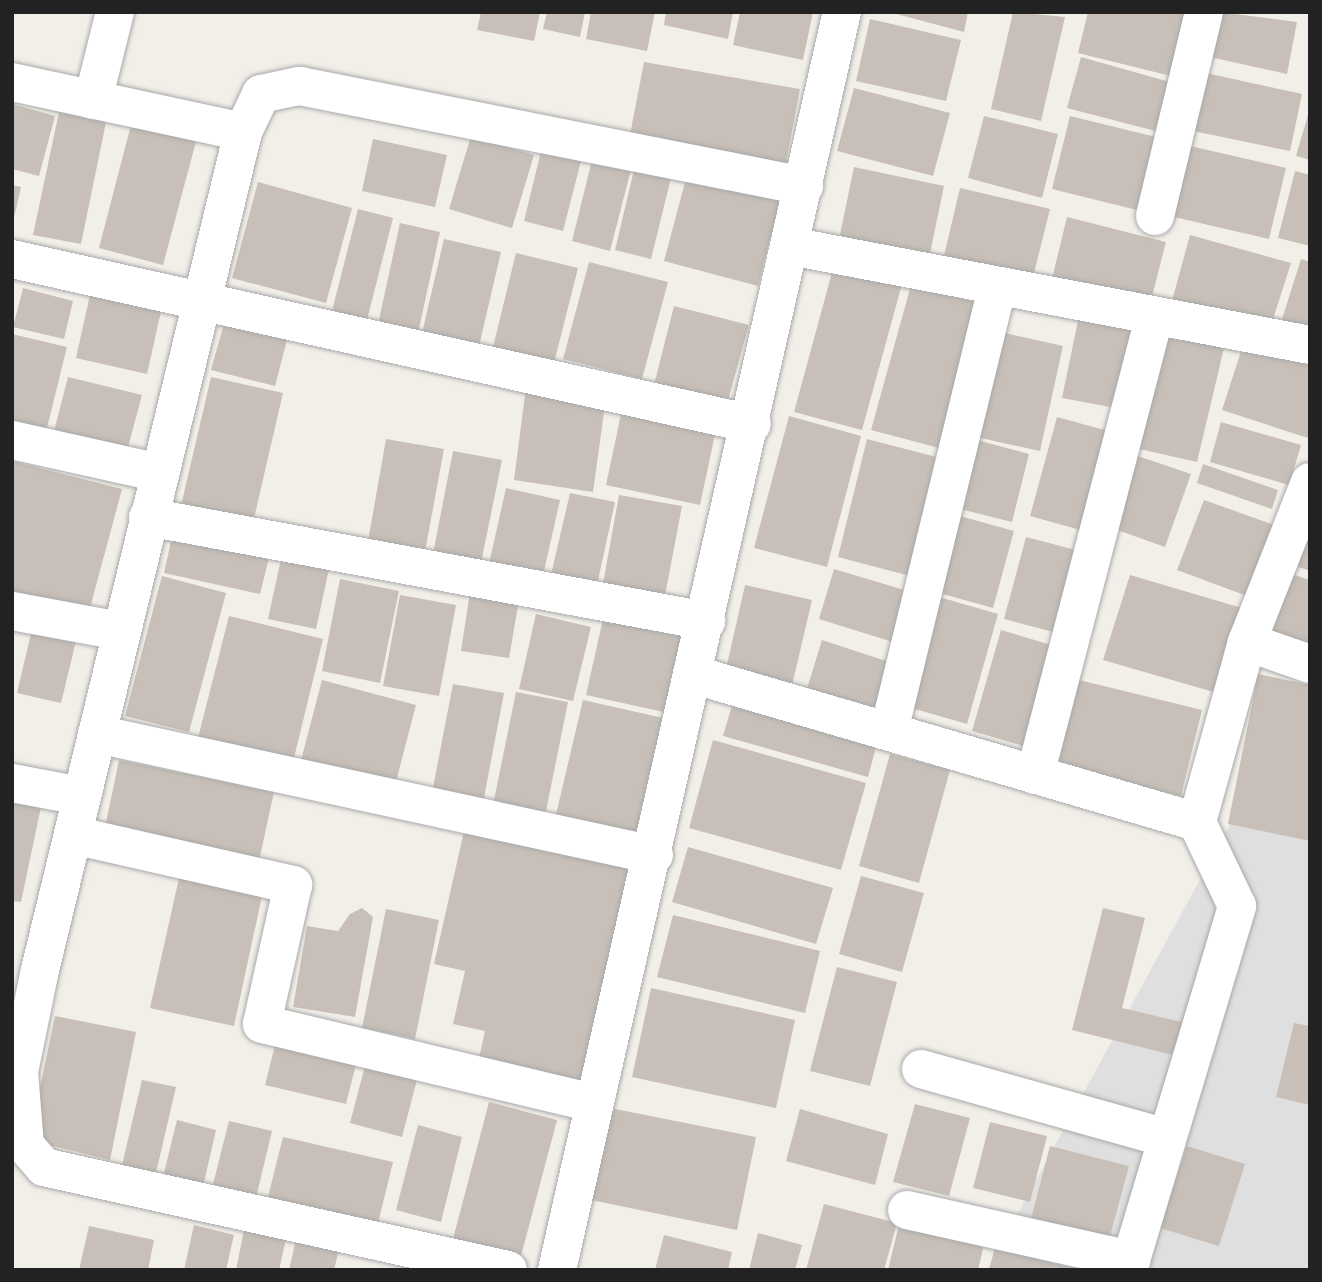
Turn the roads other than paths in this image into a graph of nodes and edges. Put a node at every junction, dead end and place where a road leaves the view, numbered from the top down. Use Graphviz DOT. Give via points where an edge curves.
graph roads {
  1 [pos="115,12"];
  2 [pos="842,12"];
  3 [pos="1204,12"];
  4 [pos="12,82"];
  5 [pos="93,100"];
  6 [pos="243,132"];
  7 [pos="804,186"];
  8 [pos="1155,216"];
  9 [pos="790,246"];
  10 [pos="12,259"];
  11 [pos="997,289"];
  12 [pos="203,302"];
  13 [pos="1154,317"];
  14 [pos="1310,345"];
  15 [pos="752,424"];
  16 [pos="12,440"];
  17 [pos="160,473"];
  18 [pos="1310,482"];
  19 [pos="148,517"];
  20 [pos="12,611"];
  21 [pos="706,621"];
  22 [pos="120,632"];
  23 [pos="1247,642"];
  24 [pos="1310,664"];
  25 [pos="695,675"];
  26 [pos="889,732"];
  27 [pos="97,734"];
  28 [pos="1035,775"];
  29 [pos="12,783"];
  30 [pos="81,796"];
  31 [pos="1197,822"];
  32 [pos="73,835"];
  33 [pos="654,855"];
  34 [pos="26,967"];
  35 [pos="921,1069"];
  36 [pos="594,1103"];
  37 [pos="1167,1138"];
  38 [pos="907,1210"];
  39 [pos="1130,1265"];
  40 [pos="508,1270"];
  41 [pos="557,1270"];
  1 -- 5 [label="street"];
  2 -- 7 [label="street"];
  3 -- 8 [label="street"];
  4 -- 5 [label="street"];
  5 -- 6 [label="street"];
  6 -- 7 [label="street" via="261,93 300,86"];
  6 -- 12 [label="street"];
  7 -- 9 [label="street"];
  9 -- 11 [label="street"];
  9 -- 15 [label="street"];
  10 -- 12 [label="street"];
  11 -- 13 [label="street"];
  11 -- 26 [label="street"];
  12 -- 15 [label="street"];
  12 -- 17 [label="street"];
  13 -- 14 [label="street"];
  13 -- 28 [label="street"];
  15 -- 21 [label="street"];
  16 -- 17 [label="street"];
  17 -- 19 [label="street"];
  18 -- 23 [label="street"];
  19 -- 21 [label="street"];
  19 -- 22 [label="street"];
  20 -- 22 [label="street"];
  21 -- 25 [label="street"];
  22 -- 27 [label="street"];
  23 -- 24 [label="street"];
  23 -- 31 [label="street"];
  25 -- 26 [label="street"];
  25 -- 33 [label="street"];
  26 -- 28 [label="street"];
  27 -- 30 [label="street"];
  27 -- 33 [label="street"];
  28 -- 31 [label="street"];
  29 -- 30 [label="street"];
  30 -- 32 [label="street"];
  31 -- 37 [label="street" via="1237,906"];
  32 -- 34 [label="street"];
  32 -- 36 [label="street" via="293,885 262,1024"];
  33 -- 36 [label="street"];
  34 -- 40 [label="street" via="19,1113 25,1145 44,1167"];
  35 -- 37 [label="street"];
  36 -- 41 [label="street"];
  37 -- 39 [label="street"];
  38 -- 39 [label="street"];
}
